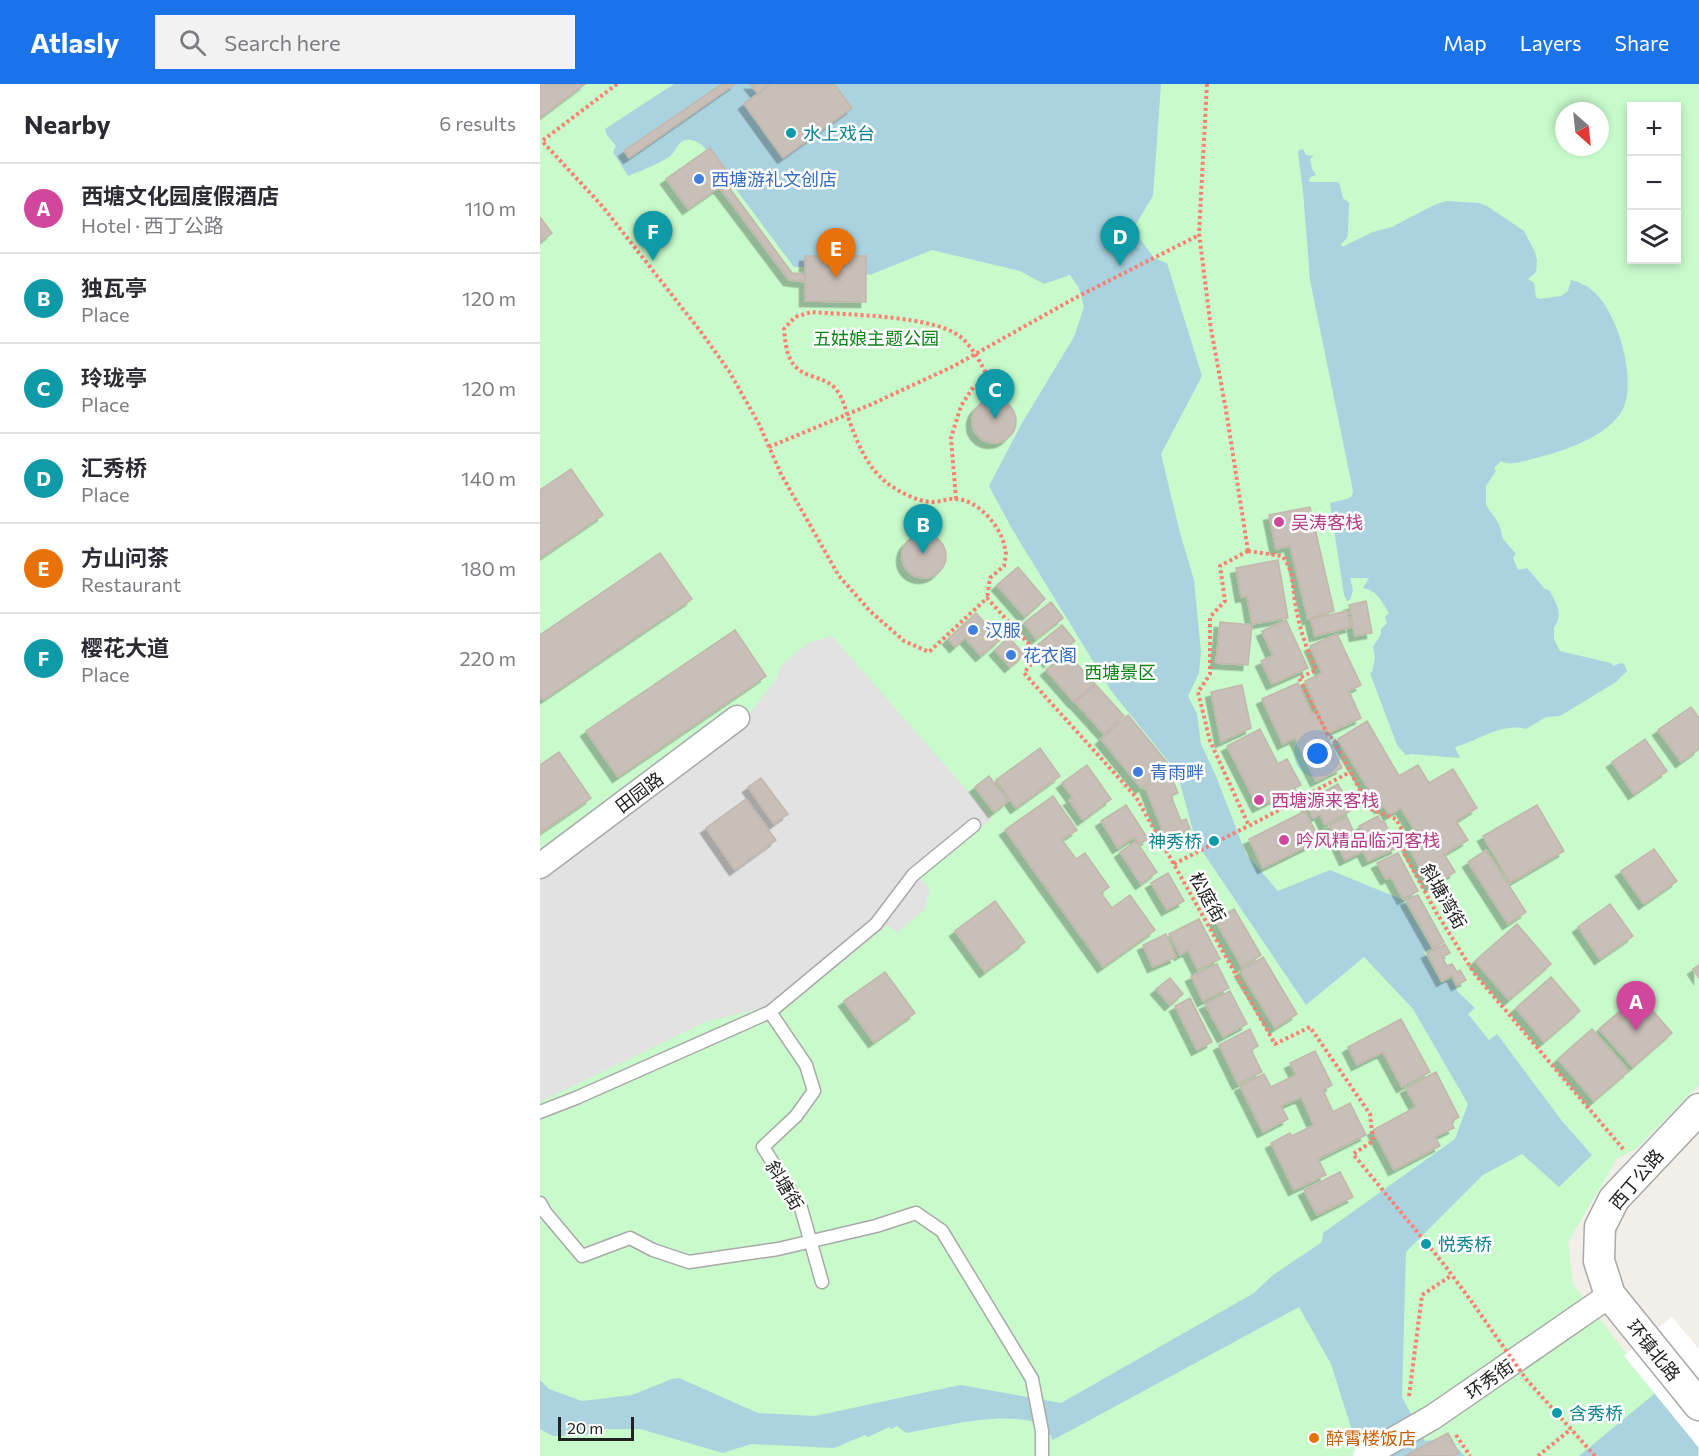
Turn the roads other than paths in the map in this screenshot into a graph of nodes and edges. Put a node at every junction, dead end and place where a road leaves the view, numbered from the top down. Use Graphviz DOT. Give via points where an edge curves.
graph roads {
  1 [pos="737,718"];
  2 [pos="974,825"];
  3 [pos="540,866"];
  4 [pos="770,1012"];
  5 [pos="1699,1109"];
  6 [pos="540,1112"];
  7 [pos="540,1203"];
  8 [pos="811,1241"];
  9 [pos="822,1282"];
  10 [pos="1610,1295"];
  11 [pos="1699,1405"];
  12 [pos="1042,1456"];
  13 [pos="1365,1456"];
  1 -- 3 [label="street, 田园路"];
  2 -- 4 [label="lane" via="913,875 876,924"];
  4 -- 6 [label="lane"];
  4 -- 8 [label="lane, 斜塘街" via="806,1065 814,1091 796,1116 763,1147 801,1208"];
  5 -- 10 [label="street, 西丁公路" via="1614,1198 1600,1227 1599,1261"];
  7 -- 8 [label="lane" via="582,1256 630,1238 689,1262"];
  8 -- 9 [label="lane, 斜塘街"];
  8 -- 12 [label="lane" via="916,1214 942,1231 1032,1379 1042,1431"];
  10 -- 11 [label="street, 环镇北路"];
  10 -- 13 [label="street, 环秀街, bridge" via="1433,1417"];
}
